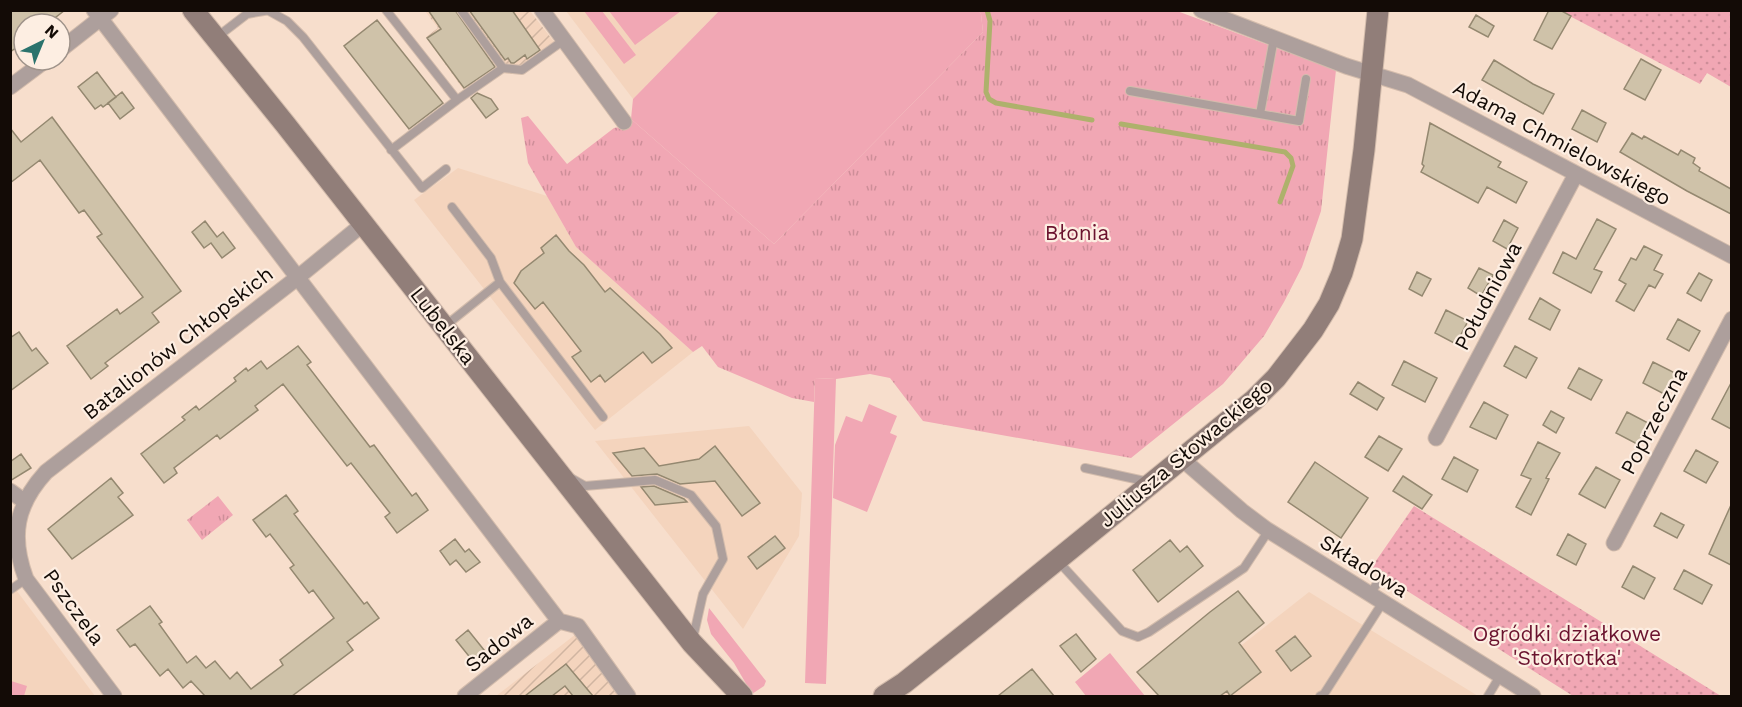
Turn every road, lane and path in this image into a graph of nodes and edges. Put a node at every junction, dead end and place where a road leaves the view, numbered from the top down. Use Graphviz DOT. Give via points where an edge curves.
graph roads {
  1 [pos="193,10"];
  2 [pos="386,10"];
  3 [pos="461,10"];
  4 [pos="542,10"];
  5 [pos="1200,10"];
  6 [pos="1378,10"];
  7 [pos="270,11"];
  8 [pos="102,13"];
  9 [pos="214,38"];
  10 [pos="1274,38"];
  11 [pos="72,39"];
  12 [pos="564,40"];
  13 [pos="503,68"];
  14 [pos="30,72"];
  15 [pos="1371,74"];
  16 [pos="1306,79"];
  17 [pos="10,87"];
  18 [pos="1130,91"];
  19 [pos="457,99"];
  20 [pos="1260,114"];
  21 [pos="624,122"];
  22 [pos="391,150"];
  23 [pos="446,169"];
  24 [pos="1576,174"];
  25 [pos="452,207"];
  26 [pos="363,224"];
  27 [pos="1731,256"];
  28 [pos="297,278"];
  29 [pos="500,282"];
  30 [pos="1731,319"];
  31 [pos="444,327"];
  32 [pos="603,417"];
  33 [pos="1436,438"];
  34 [pos="1182,459"];
  35 [pos="1085,468"];
  36 [pos="556,470"];
  37 [pos="1153,483"];
  38 [pos="10,491"];
  39 [pos="24,501"];
  40 [pos="1269,530"];
  41 [pos="1614,543"];
  42 [pos="1057,560"];
  43 [pos="1382,576"];
  44 [pos="26,579"];
  45 [pos="10,590"];
  46 [pos="1376,598"];
  47 [pos="559,621"];
  48 [pos="692,643"];
  49 [pos="1500,676"];
  50 [pos="898,690"];
  51 [pos="114,696"];
  52 [pos="465,696"];
  53 [pos="628,696"];
  54 [pos="721,696"];
  55 [pos="742,696"];
  56 [pos="884,696"];
  57 [pos="1320,696"];
  58 [pos="1488,696"];
  59 [pos="1533,696"];
  1 -- 9 [label="main road, Lubelska"];
  2 -- 19 [label="lane"];
  3 -- 13 [label="lane"];
  4 -- 12 [label="street"];
  5 -- 10 [label="street, Adama Chmielowskiego"];
  6 -- 15 [label="main road, Juliusza Słowackiego"];
  7 -- 9 [label="lane" via="247,14"];
  7 -- 22 [label="lane" via="303,37"];
  8 -- 11 [label="street"];
  8 -- 28 [label="street"];
  9 -- 26 [label="main road, Lubelska"];
  10 -- 15 [label="street, Adama Chmielowskiego"];
  10 -- 20 [label="lane"];
  12 -- 13 [label="lane" via="522,70"];
  12 -- 21 [label="street"];
  13 -- 19 [label="lane"];
  14 -- 17 [label="street"];
  15 -- 24 [label="street, Adama Chmielowskiego" via="1407,85"];
  15 -- 34 [label="main road, Juliusza Słowackiego" via="1352,239 1329,304 1276,378"];
  16 -- 20 [label="lane" via="1299,121"];
  18 -- 20 [label="lane"];
  19 -- 22 [label="lane"];
  22 -- 23 [label="lane" via="422,188"];
  24 -- 27 [label="street, Adama Chmielowskiego"];
  24 -- 33 [label="street, Południowa"];
  25 -- 29 [label="lane" via="491,258"];
  26 -- 28 [label="street, Batalionów Chłopskich"];
  26 -- 31 [label="main road, Lubelska"];
  28 -- 39 [label="street, Batalionów Chłopskich" via="46,471"];
  28 -- 47 [label="street"];
  29 -- 31 [label="lane"];
  29 -- 32 [label="lane"];
  30 -- 41 [label="street, Poprzeczna"];
  31 -- 36 [label="main road, Lubelska"];
  34 -- 37 [label="main road, Juliusza Słowackiego"];
  34 -- 40 [label="street, Składowa"];
  35 -- 37 [label="lane"];
  36 -- 48 [label="main road, Lubelska"];
  36 -- 48 [label="lane" via="585,486 655,480 692,495 716,526 723,559 703,594"];
  37 -- 42 [label="main road, Juliusza Słowackiego"];
  38 -- 39 [label="street"];
  39 -- 44 [label="street, Pszczela" via="18,519 18,538 20,564"];
  40 -- 42 [label="lane" via="1244,568 1138,637 1122,631"];
  40 -- 46 [label="street, Składowa"];
  42 -- 50 [label="main road, Juliusza Słowackiego"];
  43 -- 46 [label="lane"];
  44 -- 45 [label="lane"];
  44 -- 51 [label="street, Pszczela"];
  46 -- 49 [label="street, Składowa"];
  46 -- 57 [label="lane"];
  47 -- 52 [label="street, Sadowa"];
  47 -- 53 [label="street" via="578,626"];
  48 -- 54 [label="main road, Lubelska"];
  48 -- 55 [label="main road, Lubelska"];
  49 -- 58 [label="lane"];
  49 -- 59 [label="street, Składowa"];
  50 -- 56 [label="main road, Juliusza Słowackiego"];
}
